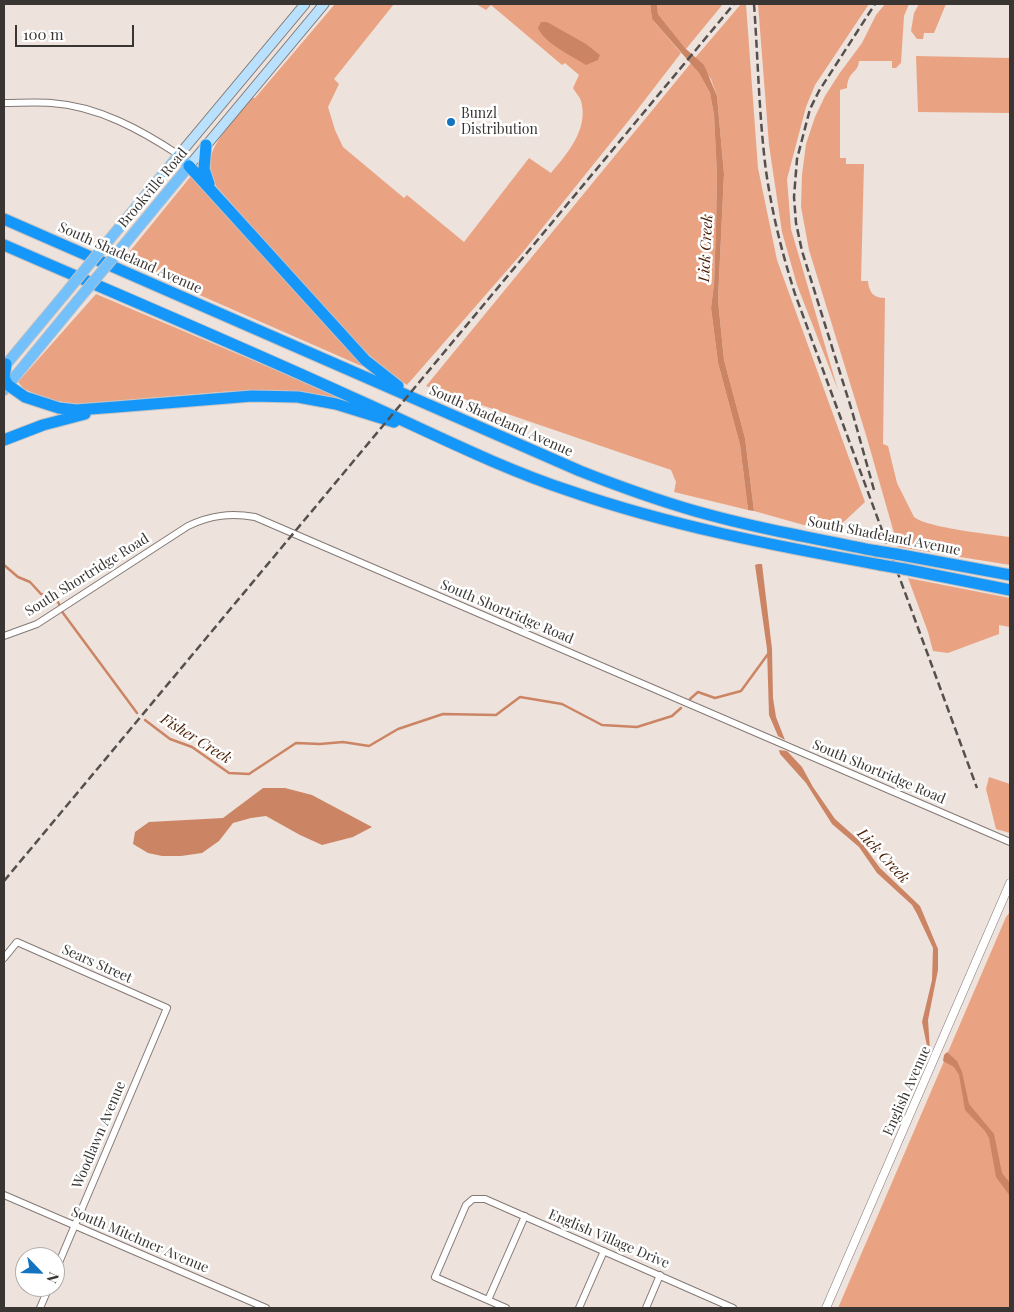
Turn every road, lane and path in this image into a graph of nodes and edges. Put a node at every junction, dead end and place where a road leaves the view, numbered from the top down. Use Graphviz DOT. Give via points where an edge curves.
graph roads {
  1 [pos="305,4"];
  2 [pos="324,4"];
  3 [pos="4,103"];
  4 [pos="206,146"];
  5 [pos="179,155"];
  6 [pos="190,166"];
  7 [pos="212,190"];
  8 [pos="4,219"];
  9 [pos="4,246"];
  10 [pos="5,365"];
  11 [pos="6,387"];
  12 [pos="116,407"];
  13 [pos="447,414"];
  14 [pos="445,439"];
  15 [pos="4,440"];
  16 [pos="1010,576"];
  17 [pos="1010,590"];
  18 [pos="4,636"];
  19 [pos="1010,842"];
  20 [pos="1010,883"];
  21 [pos="4,958"];
  22 [pos="167,1008"];
  23 [pos="4,1195"];
  24 [pos="525,1216"];
  25 [pos="74,1226"];
  26 [pos="65,1248"];
  27 [pos="604,1251"];
  28 [pos="660,1275"];
  29 [pos="488,1300"];
  30 [pos="266,1308"];
  31 [pos="506,1308"];
  32 [pos="579,1308"];
  33 [pos="646,1308"];
  34 [pos="734,1308"];
  35 [pos="826,1308"];
  1 -- 5 [label="main road, Brookville Road"];
  2 -- 4 [label="main road, Brookville Road"];
  3 -- 5 [label="street" via="50,103 88,110 136,130"];
  4 -- 6 [label="main road, Brookville Road"];
  4 -- 7 [label="highway" via="204,170"];
  5 -- 6 [label="main road"];
  5 -- 10 [label="main road, Brookville Road, bridge"];
  6 -- 7 [label="highway"];
  6 -- 11 [label="main road, Brookville Road, bridge"];
  7 -- 13 [label="highway" via="369,364 392,382"];
  8 -- 13 [label="highway, South Shadeland Avenue"];
  9 -- 14 [label="highway, South Shadeland Avenue"];
  10 -- 11 [label="highway"];
  11 -- 12 [label="highway" via="59,408"];
  12 -- 14 [label="highway" via="252,396 298,398 350,408"];
  12 -- 15 [label="highway" via="43,425"];
  13 -- 16 [label="highway, South Shadeland Avenue, bridge" via="580,472 677,505 748,524"];
  14 -- 17 [label="highway, South Shadeland Avenue, bridge" via="550,484 642,514 732,537"];
  18 -- 19 [label="street, South Shortridge Road" via="37,624 188,526 226,514 241,514 255,517"];
  20 -- 35 [label="street, English Avenue"];
  21 -- 22 [label="street, Sears Street" via="17,942"];
  22 -- 25 [label="street, Woodlawn Avenue"];
  23 -- 25 [label="street, South Mitchner Avenue"];
  24 -- 27 [label="street, English Village Drive"];
  24 -- 29 [label="street"];
  24 -- 29 [label="street, English Village Drive" via="483,1199 473,1199 466,1205 435,1277"];
  25 -- 26 [label="street, Woodlawn Avenue"];
  25 -- 30 [label="street, South Mitchner Avenue"];
  27 -- 28 [label="street, English Village Drive"];
  27 -- 32 [label="street"];
  28 -- 33 [label="street"];
  28 -- 34 [label="street, English Village Drive"];
  29 -- 31 [label="street"];
}
